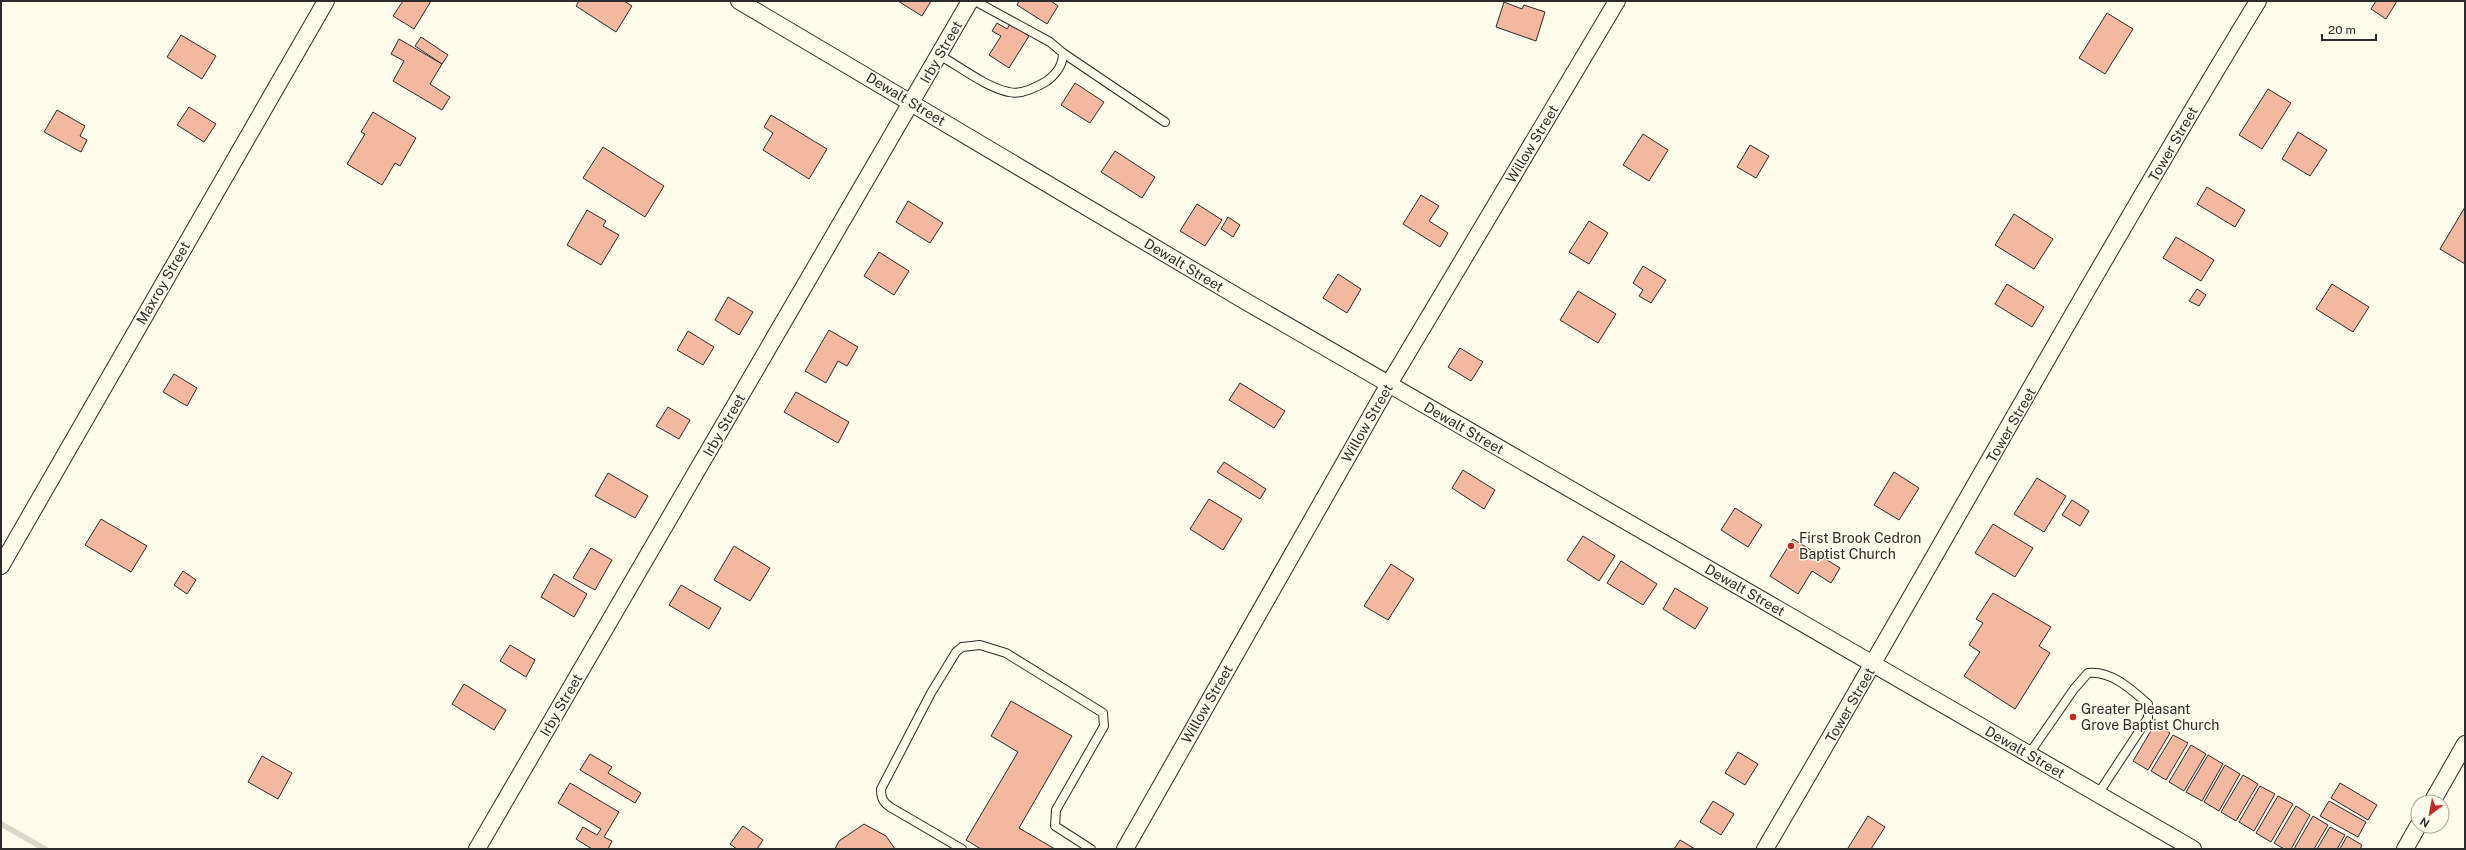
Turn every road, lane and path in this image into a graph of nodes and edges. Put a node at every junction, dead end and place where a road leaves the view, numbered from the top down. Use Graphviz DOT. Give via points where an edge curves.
graph roads {
  1 [pos="326,1"];
  2 [pos="739,1"];
  3 [pos="970,1"];
  4 [pos="975,1"];
  5 [pos="1617,1"];
  6 [pos="2258,1"];
  7 [pos="1063,53"];
  8 [pos="939,55"];
  9 [pos="912,102"];
  10 [pos="1165,122"];
  11 [pos="1389,384"];
  12 [pos="1,566"];
  13 [pos="1874,664"];
  14 [pos="2465,744"];
  15 [pos="2029,754"];
  16 [pos="2098,794"];
  17 [pos="2437,794"];
  18 [pos="2413,834"];
  19 [pos="477,849"];
  20 [pos="962,849"];
  21 [pos="1091,849"];
  22 [pos="1125,849"];
  23 [pos="1765,849"];
  24 [pos="2193,849"];
  25 [pos="2405,849"];
  1 -- 12 [label="street, Maxroy Street"];
  2 -- 9 [label="street, Dewalt Street"];
  3 -- 8 [label="street, Irby Street"];
  4 -- 7 [label="lane" via="1050,42"];
  5 -- 11 [label="street, Willow Street"];
  6 -- 13 [label="street, Tower Street" via="2180,131"];
  7 -- 8 [label="lane" via="1063,60 1051,78 1028,91 1010,93"];
  7 -- 10 [label="lane"];
  8 -- 9 [label="street, Irby Street"];
  9 -- 11 [label="street, Dewalt Street" via="1015,166"];
  9 -- 19 [label="street, Irby Street"];
  11 -- 13 [label="street, Dewalt Street"];
  11 -- 22 [label="street, Willow Street"];
  13 -- 15 [label="street, Dewalt Street"];
  13 -- 23 [label="street, Tower Street"];
  14 -- 17 [label="street"];
  15 -- 16 [label="street, Dewalt Street"];
  15 -- 16 [label="lane" via="2088,673 2099,672 2131,689 2148,704 2148,718"];
  16 -- 24 [label="street, Dewalt Street"];
  18 -- 25 [label="street"];
  20 -- 21 [label="lane" via="884,803 881,789 898,752 956,652 971,645 1006,652 1102,713 1104,726 1056,810 1054,819 1055,826"];
}
